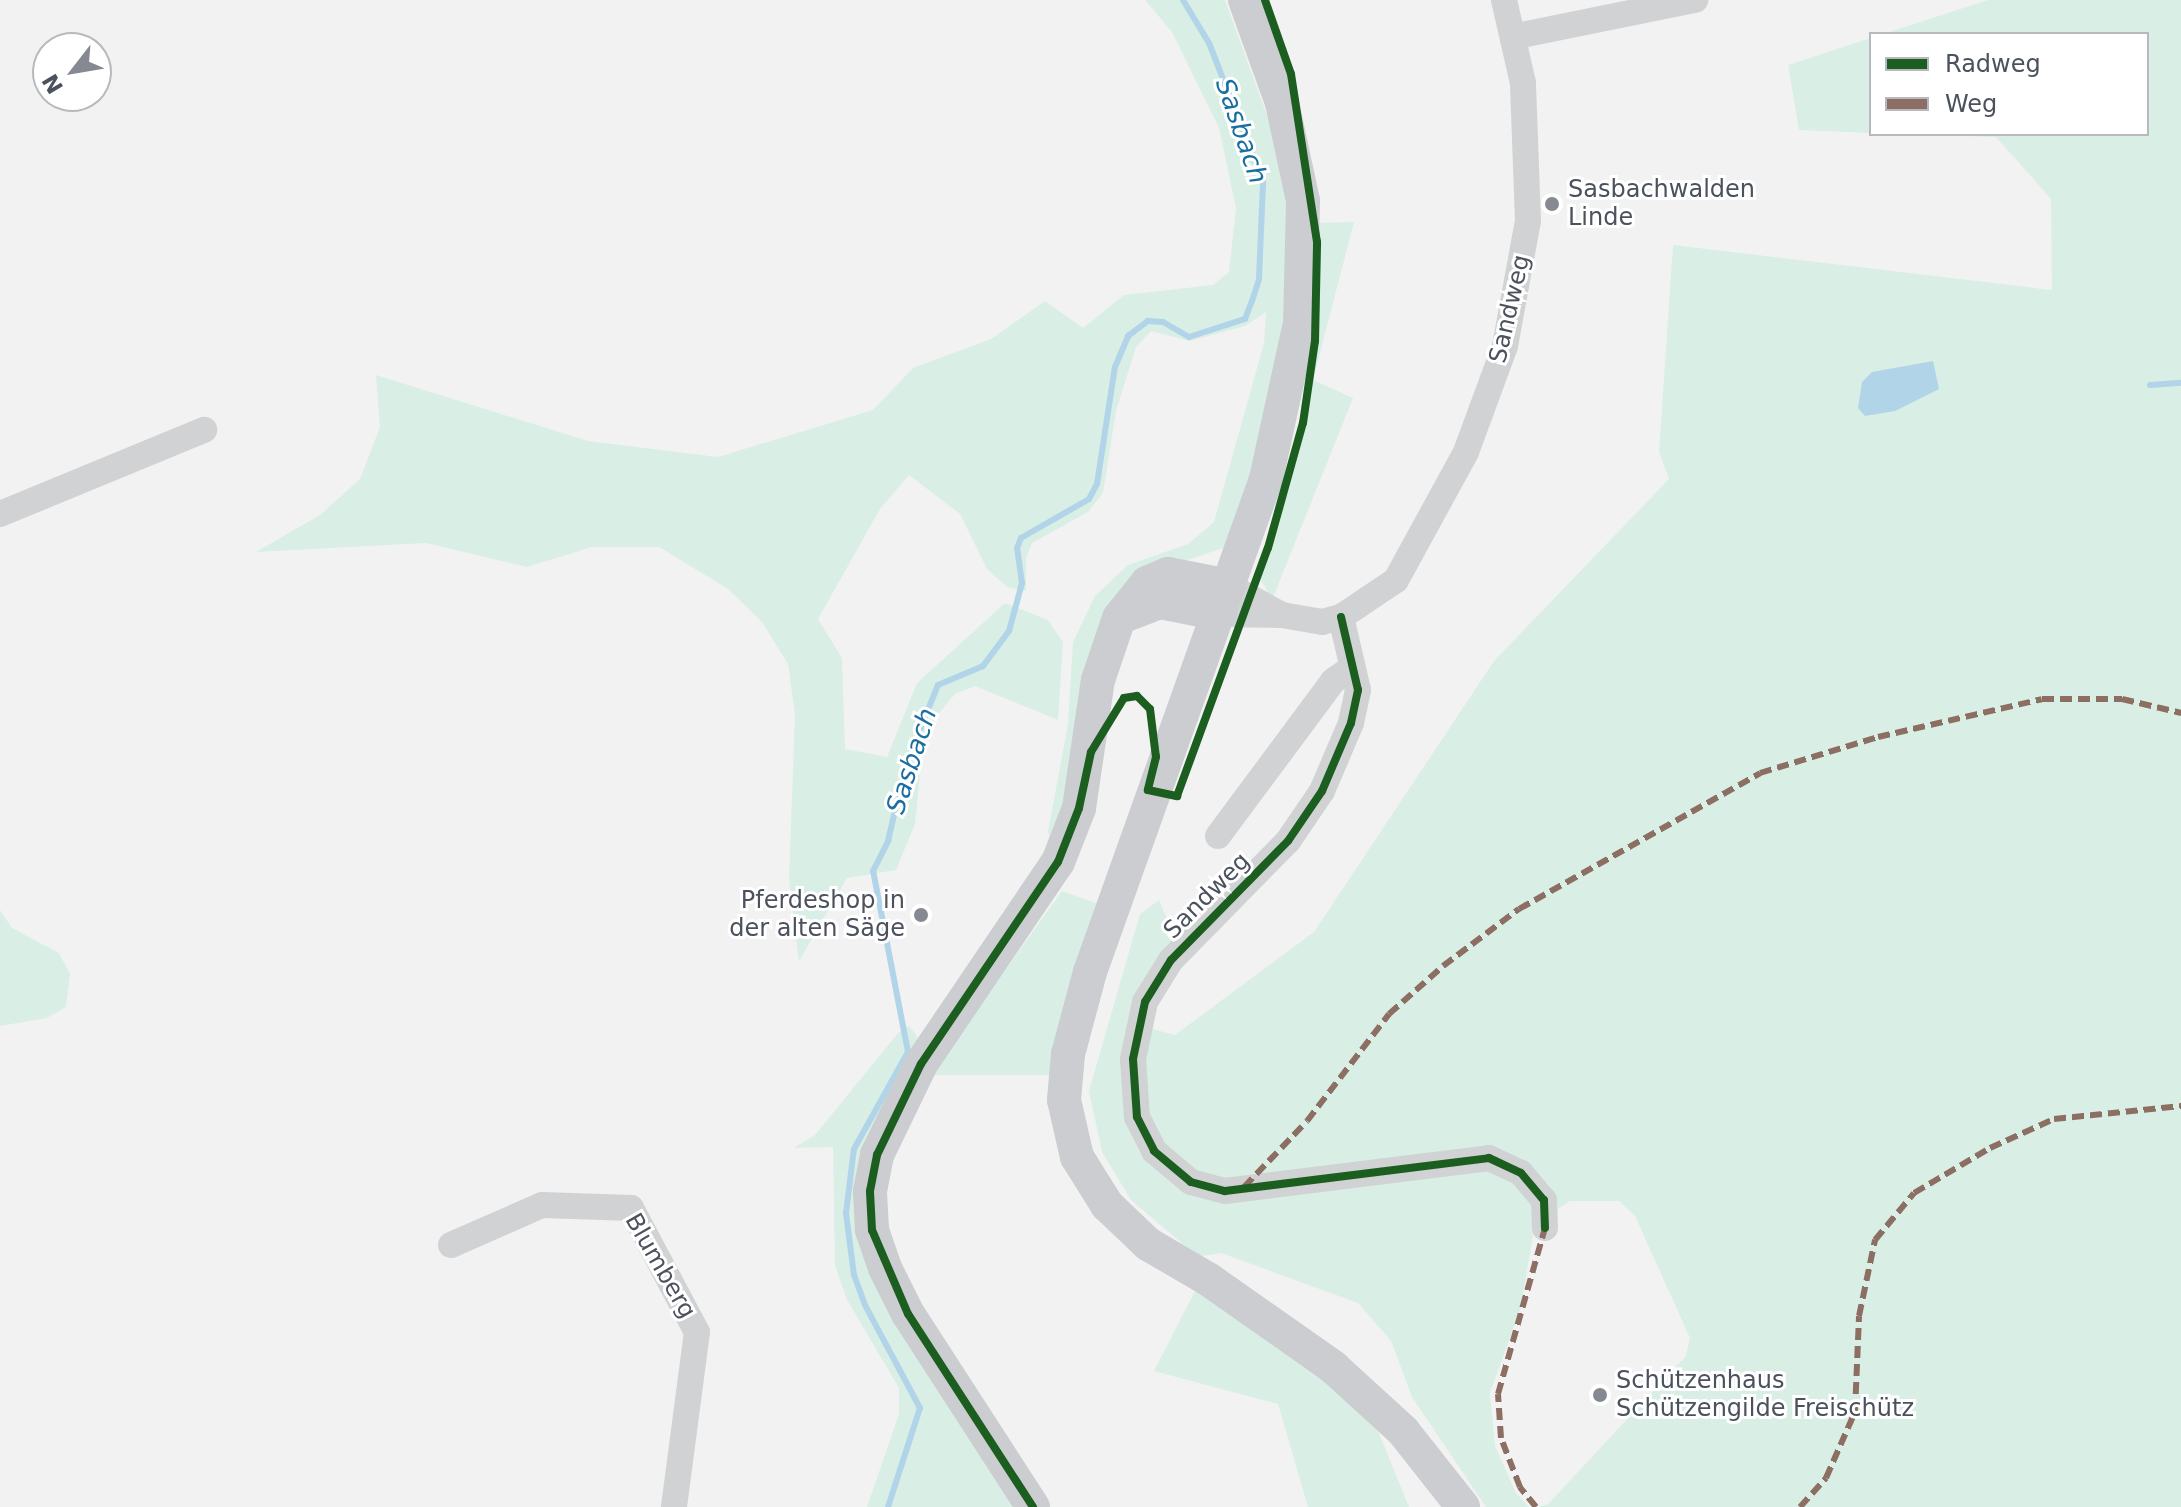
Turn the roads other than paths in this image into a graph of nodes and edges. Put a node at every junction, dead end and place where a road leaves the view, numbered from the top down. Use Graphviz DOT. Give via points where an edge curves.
graph roads {
  1 [pos="1246,0"];
  2 [pos="1504,0"];
  3 [pos="1695,0"];
  4 [pos="1516,36"];
  5 [pos="204,430"];
  6 [pos="0,514"];
  7 [pos="1225,600"];
  8 [pos="1341,617"];
  9 [pos="1350,669"];
  10 [pos="1218,836"];
  11 [pos="1545,1228"];
  12 [pos="451,1245"];
  13 [pos="674,1507"];
  14 [pos="1033,1507"];
  15 [pos="1463,1507"];
  1 -- 7 [label="main road" via="1282,103 1303,201 1300,323 1266,479"];
  2 -- 4 [label="street, Sandweg"];
  3 -- 4 [label="street"];
  4 -- 8 [label="street, Sandweg" via="1530,185 1505,346 1466,452 1396,580"];
  5 -- 6 [label="street"];
  7 -- 8 [label="street" via="1322,622"];
  7 -- 14 [label="main road" via="1160,602 1119,618 1098,680 1079,808 1058,862 921,1064 877,1155 870,1191 872,1230 908,1314"];
  7 -- 15 [label="main road" via="1090,972 1068,1054 1064,1100 1077,1157 1107,1205 1148,1244 1208,1279 1333,1367 1403,1431"];
  8 -- 9 [label="street, Sandweg"];
  9 -- 10 [label="street, Sandweg" via="1333,681"];
  9 -- 11 [label="street, Sandweg" via="1358,690 1351,723 1322,791 1288,841 1171,960 1145,1002 1133,1059 1137,1117 1154,1151 1191,1182 1225,1191 1489,1158 1521,1173 1544,1200"];
  12 -- 13 [label="street, Blumberg" via="542,1205 631,1208 697,1332"];
}
